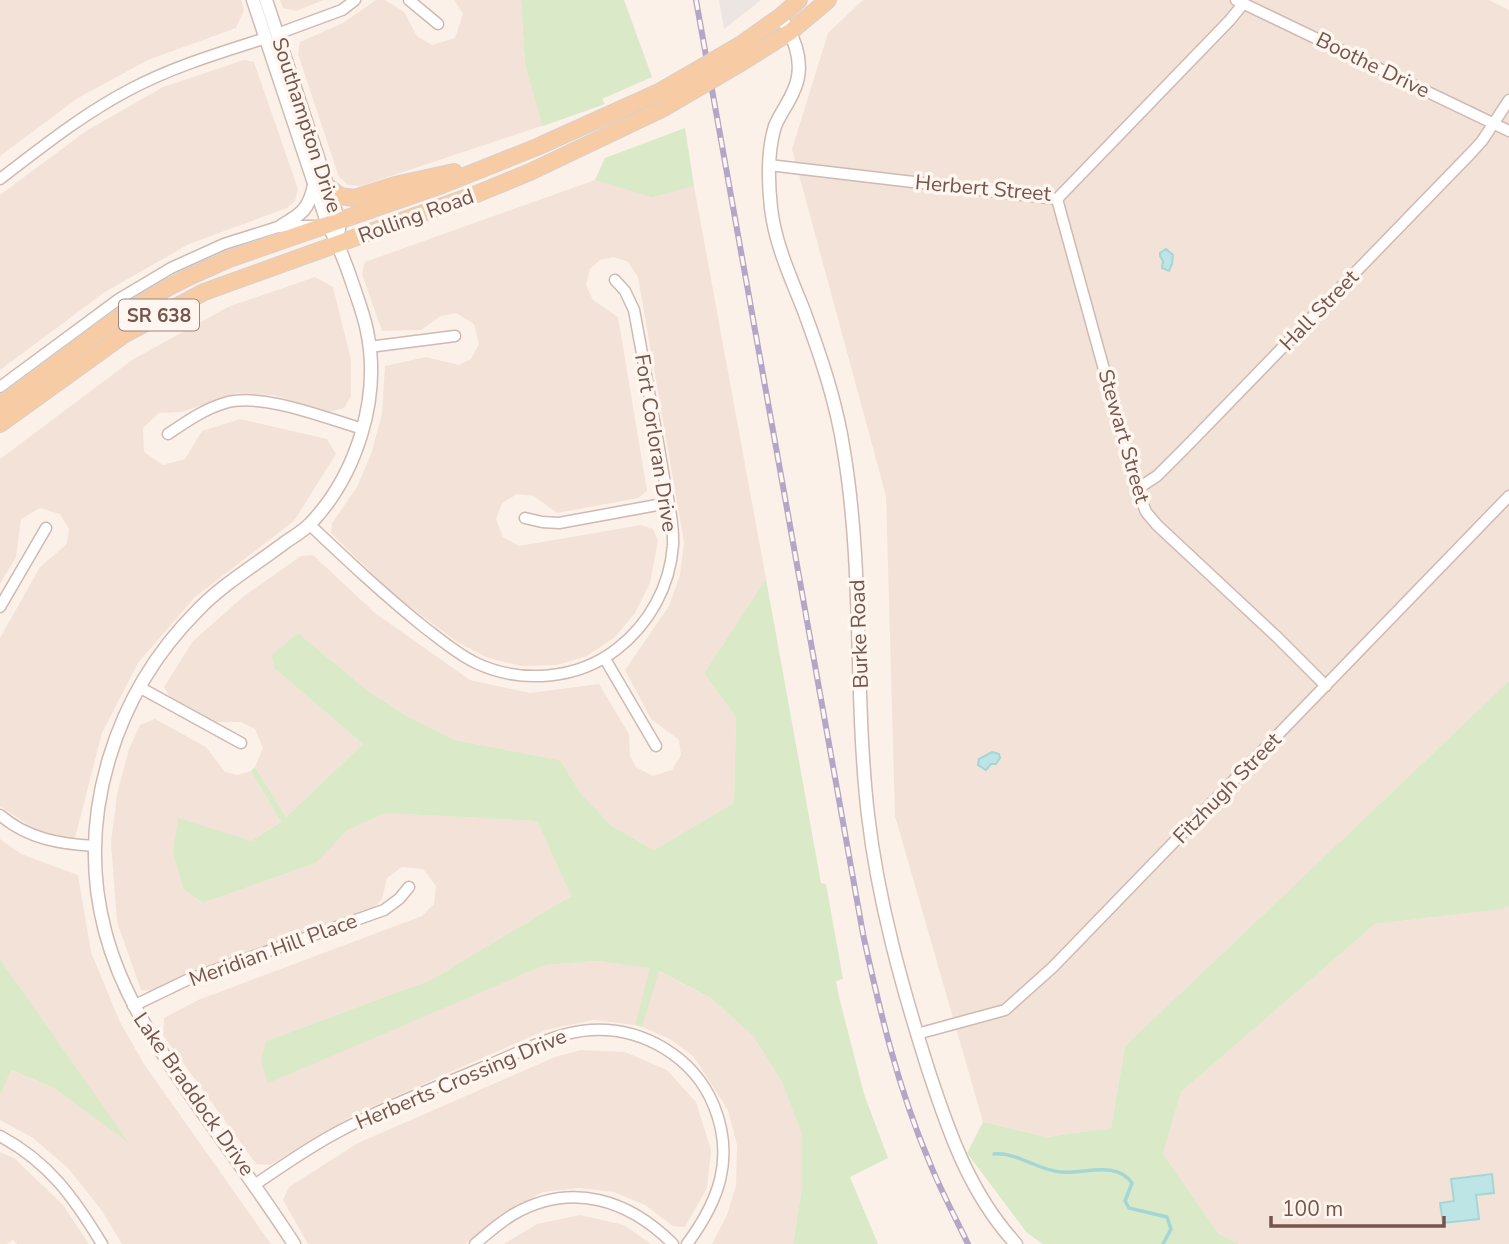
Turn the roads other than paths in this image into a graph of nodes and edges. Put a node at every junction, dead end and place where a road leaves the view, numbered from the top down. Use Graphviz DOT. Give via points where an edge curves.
graph roads {
  1 [pos="253,0"];
  2 [pos="266,0"];
  3 [pos="355,0"];
  4 [pos="409,0"];
  5 [pos="799,0"];
  6 [pos="828,0"];
  7 [pos="1239,2"];
  8 [pos="781,16"];
  9 [pos="438,24"];
  10 [pos="790,33"];
  11 [pos="272,36"];
  12 [pos="742,53"];
  13 [pos="1509,100"];
  14 [pos="1494,124"];
  15 [pos="1509,131"];
  16 [pos="504,160"];
  17 [pos="769,165"];
  18 [pos="0,179"];
  19 [pos="321,185"];
  20 [pos="1057,199"];
  21 [pos="333,223"];
  22 [pos="281,226"];
  23 [pos="339,244"];
  24 [pos="615,280"];
  25 [pos="455,335"];
  26 [pos="369,347"];
  27 [pos="0,387"];
  28 [pos="0,405"];
  29 [pos="0,424"];
  30 [pos="363,429"];
  31 [pos="168,434"];
  32 [pos="1137,489"];
  33 [pos="1509,496"];
  34 [pos="668,503"];
  35 [pos="526,518"];
  36 [pos="310,525"];
  37 [pos="46,528"];
  38 [pos="0,607"];
  39 [pos="605,659"];
  40 [pos="1326,686"];
  41 [pos="139,687"];
  42 [pos="240,743"];
  43 [pos="656,746"];
  44 [pos="0,815"];
  45 [pos="95,846"];
  46 [pos="409,887"];
  47 [pos="132,1006"];
  48 [pos="917,1034"];
  49 [pos="0,1136"];
  50 [pos="256,1184"];
  51 [pos="102,1244"];
  52 [pos="295,1244"];
  53 [pos="475,1244"];
  54 [pos="673,1244"];
  55 [pos="687,1244"];
  56 [pos="1016,1244"];
  1 -- 11 [label="street, Southampton Drive"];
  2 -- 11 [label="street, Southampton Drive"];
  3 -- 11 [label="street" via="342,10"];
  4 -- 9 [label="street"];
  5 -- 8 [label="main road, Rolling Road / SR 638"];
  6 -- 10 [label="main road, Rolling Road / SR 638"];
  7 -- 14 [label="street, Boothe Drive"];
  7 -- 20 [label="street, Herbert Street" via="1220,30"];
  8 -- 10 [label="street, Burke Road"];
  8 -- 12 [label="main road, Rolling Road / SR 638"];
  10 -- 12 [label="main road, Rolling Road / SR 638"];
  10 -- 17 [label="street, Burke Road" via="799,75 775,127"];
  11 -- 18 [label="street" via="176,68 128,90"];
  11 -- 19 [label="street, Southampton Drive"];
  12 -- 16 [label="main road, Rolling Road / SR 638, bridge" via="717,60 659,92"];
  12 -- 23 [label="main road, Rolling Road / SR 638, bridge" via="663,109 530,172"];
  13 -- 14 [label="street, Hall Street"];
  14 -- 15 [label="street, Boothe Drive"];
  14 -- 32 [label="street, Hall Street" via="1187,446"];
  16 -- 19 [label="main road" via="354,198"];
  16 -- 21 [label="main road, Rolling Road / SR 638"];
  17 -- 20 [label="street, Herbert Street"];
  17 -- 48 [label="street, Burke Road" via="775,232 825,370 844,450 857,578 868,816 888,926"];
  19 -- 21 [label="street, Southampton Drive"];
  19 -- 22 [label="street" via="305,210"];
  20 -- 32 [label="street, Stewart Street"];
  21 -- 22 [label="street, Rolling Road"];
  21 -- 23 [label="street, Southampton Drive"];
  21 -- 28 [label="main road, Rolling Road / SR 638" via="229,259 167,288 118,318"];
  22 -- 27 [label="street, Rolling Road" via="196,255 155,277"];
  23 -- 26 [label="street, Lake Braddock Drive"];
  23 -- 29 [label="main road, Rolling Road / SR 638" via="229,281 172,307 104,348"];
  24 -- 34 [label="street, Fort Corloran Drive" via="634,310"];
  25 -- 26 [label="street"];
  26 -- 30 [label="street, Lake Braddock Drive" via="371,380"];
  30 -- 31 [label="street" via="247,400 212,407"];
  30 -- 36 [label="street, Lake Braddock Drive" via="343,477"];
  32 -- 40 [label="street, Stewart Street" via="1157,525"];
  33 -- 40 [label="street, Fitzhugh Street"];
  34 -- 35 [label="street" via="559,523"];
  34 -- 39 [label="street, Fort Corloran Drive" via="673,546 663,590 641,626"];
  36 -- 39 [label="street, Fort Corloran Drive" via="390,600 477,663 506,673 541,676"];
  36 -- 41 [label="street, Lake Braddock Drive" via="201,606 164,648"];
  37 -- 38 [label="street"];
  39 -- 43 [label="street"];
  40 -- 48 [label="street, Fitzhugh Street" via="1010,1007"];
  41 -- 42 [label="street"];
  41 -- 45 [label="street, Lake Braddock Drive" via="108,760"];
  44 -- 45 [label="street" via="46,840"];
  45 -- 47 [label="street, Lake Braddock Drive" via="105,932"];
  46 -- 47 [label="street, Meridian Hill Place" via="384,910 187,980"];
  47 -- 50 [label="street, Lake Braddock Drive"];
  48 -- 56 [label="street, Burke Road" via="963,1164 986,1206"];
  49 -- 51 [label="street" via="28,1153 61,1183"];
  50 -- 52 [label="street, Lake Braddock Drive"];
  50 -- 55 [label="street, Herberts Crossing Drive" via="333,1134 417,1095 562,1035 619,1031 654,1042 682,1061 705,1088 719,1120 723,1155 719,1187 707,1216"];
  53 -- 54 [label="street" via="516,1213 537,1203 567,1198 620,1206 647,1221"];
}
